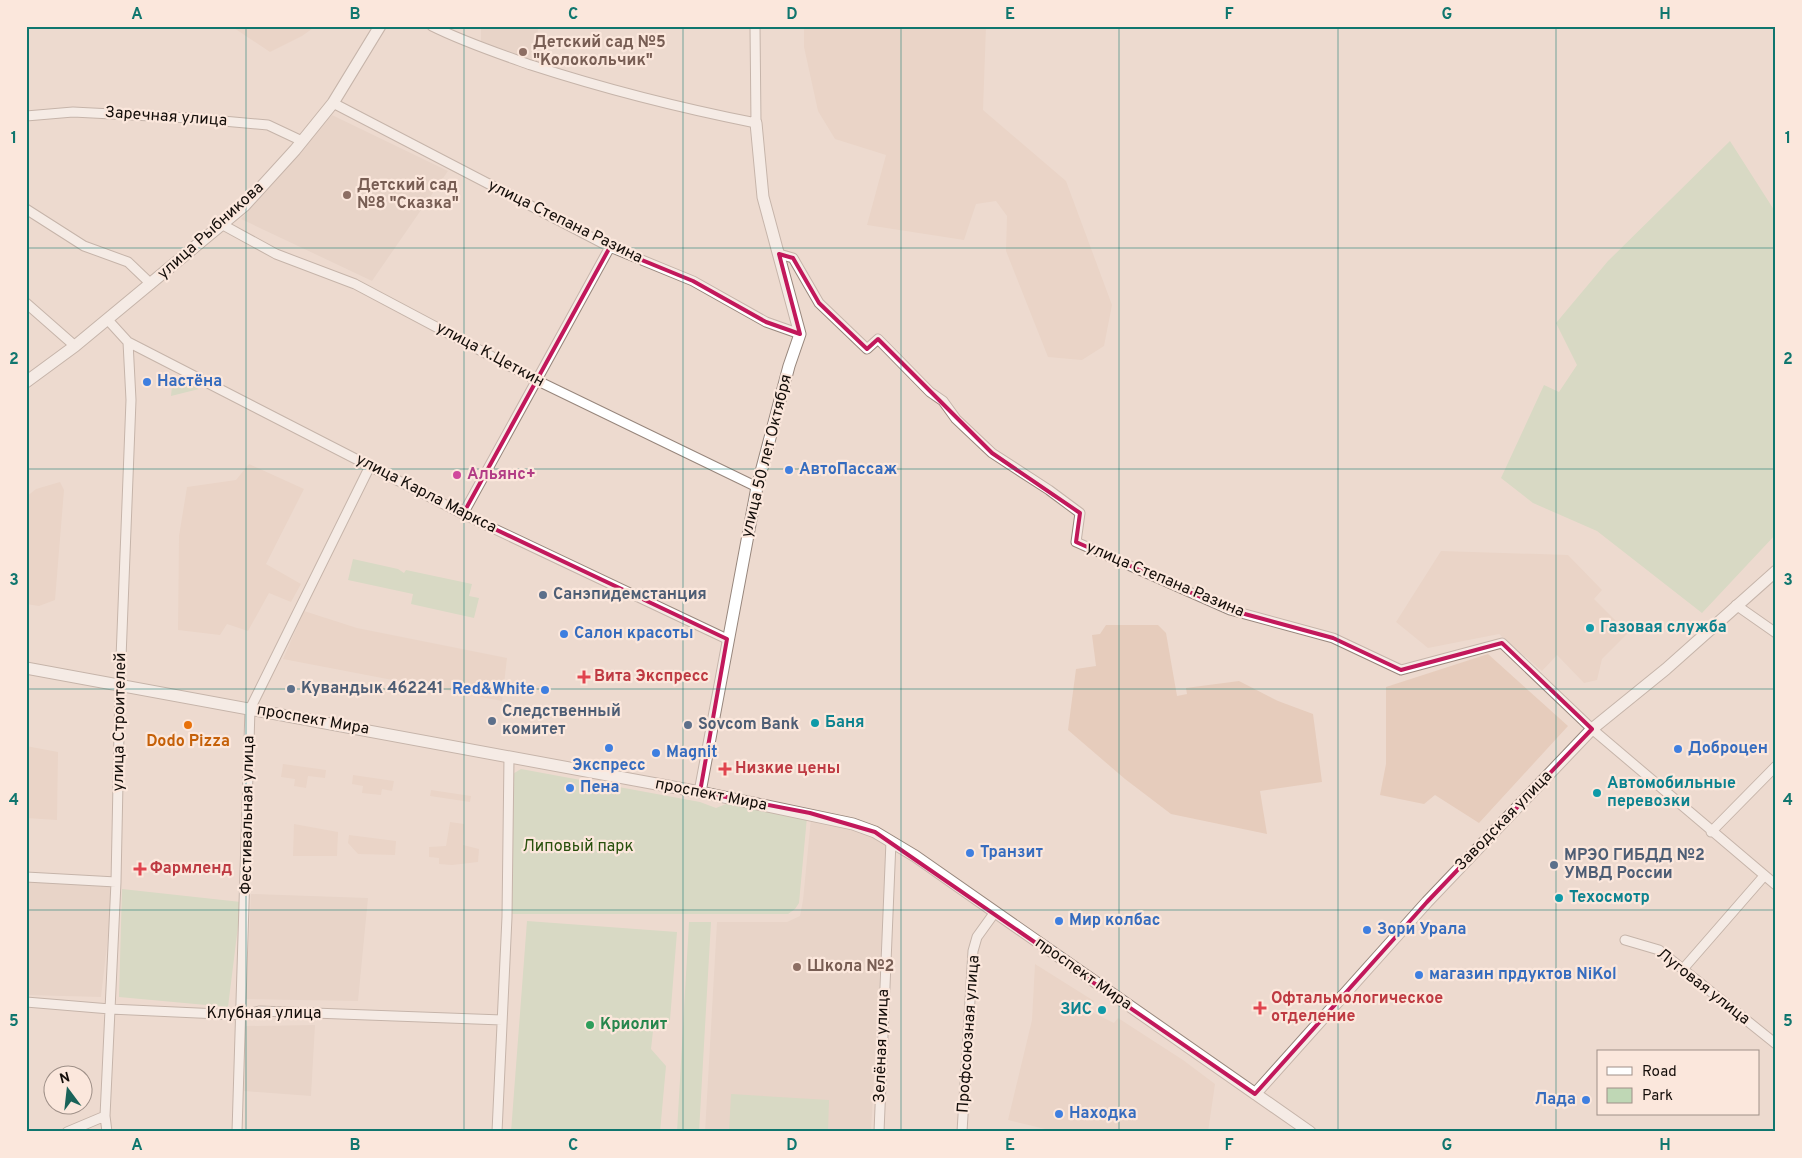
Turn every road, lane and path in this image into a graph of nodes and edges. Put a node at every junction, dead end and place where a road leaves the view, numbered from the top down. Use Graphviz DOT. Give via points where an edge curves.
graph roads {
  1 [pos="380,26"];
  2 [pos="432,26"];
  3 [pos="755,26"];
  4 [pos="333,103"];
  5 [pos="26,116"];
  6 [pos="756,123"];
  7 [pos="302,141"];
  8 [pos="26,210"];
  9 [pos="223,225"];
  10 [pos="610,247"];
  11 [pos="779,254"];
  12 [pos="151,284"];
  13 [pos="26,303"];
  14 [pos="108,320"];
  15 [pos="800,334"];
  16 [pos="128,342"];
  17 [pos="76,346"];
  18 [pos="536,380"];
  19 [pos="26,382"];
  20 [pos="370,466"];
  21 [pos="757,487"];
  22 [pos="464,514"];
  23 [pos="1776,572"];
  24 [pos="1736,605"];
  25 [pos="1776,633"];
  26 [pos="727,639"];
  27 [pos="26,668"];
  28 [pos="120,684"];
  29 [pos="250,709"];
  30 [pos="1592,729"];
  31 [pos="509,757"];
  32 [pos="1776,766"];
  33 [pos="700,792"];
  34 [pos="1711,832"];
  35 [pos="891,841"];
  36 [pos="1764,876"];
  37 [pos="26,877"];
  38 [pos="116,882"];
  39 [pos="1776,885"];
  40 [pos="995,912"];
  41 [pos="1625,940"];
  42 [pos="1683,969"];
  43 [pos="26,1002"];
  44 [pos="110,1009"];
  45 [pos="241,1015"];
  46 [pos="502,1020"];
  47 [pos="1776,1044"];
  48 [pos="1255,1094"];
  49 [pos="105,1116"];
  50 [pos="67,1132"];
  51 [pos="107,1132"];
  52 [pos="238,1132"];
  53 [pos="497,1132"];
  54 [pos="879,1132"];
  55 [pos="962,1132"];
  56 [pos="1310,1132"];
  1 -- 4 [label="street, улица Рыбникова"];
  2 -- 6 [label="street" via="462,41 570,78 658,102"];
  3 -- 6 [label="street"];
  4 -- 7 [label="street, улица Рыбникова"];
  4 -- 10 [label="street, улица Степана Разина"];
  5 -- 7 [label="street, Заречная улица" via="73,112 268,125"];
  6 -- 11 [label="street" via="763,197"];
  7 -- 9 [label="street, улица Рыбникова"];
  8 -- 12 [label="street" via="84,246 128,262"];
  9 -- 12 [label="street, улица Рыбникова"];
  9 -- 18 [label="street, улица К.Цеткин" via="276,254 354,284"];
  10 -- 15 [label="street, улица Степана Разина" via="693,281 766,322"];
  10 -- 18 [label="street"];
  11 -- 15 [label="street"];
  11 -- 30 [label="street, улица Степана Разина" via="793,258 819,303 867,349 878,339 992,453 1080,513 1076,542 1230,610 1333,638 1401,670 1502,643"];
  12 -- 14 [label="street, улица Рыбникова"];
  13 -- 17 [label="street"];
  14 -- 16 [label="street"];
  14 -- 17 [label="street, улица Рыбникова"];
  15 -- 21 [label="street, улица 50 лет Октября"];
  16 -- 20 [label="street, улица Карла Маркса"];
  16 -- 28 [label="street, улица Строителей" via="131,400"];
  17 -- 19 [label="street, улица Рыбникова"];
  18 -- 21 [label="street, улица К.Цеткин"];
  18 -- 22 [label="street"];
  20 -- 22 [label="street, улица Карла Маркса"];
  20 -- 29 [label="street, Фестивальная улица"];
  21 -- 26 [label="street, улица 50 лет Октября"];
  22 -- 26 [label="street, улица Карла Маркса"];
  23 -- 24 [label="street, Заводская улица"];
  24 -- 25 [label="street"];
  24 -- 30 [label="street, Заводская улица" via="1666,669"];
  26 -- 33 [label="street, улица 50 лет Октября"];
  27 -- 28 [label="street, проспект Мира"];
  28 -- 29 [label="street, проспект Мира"];
  28 -- 38 [label="street, улица Строителей"];
  29 -- 31 [label="street, проспект Мира"];
  29 -- 45 [label="street, Фестивальная улица"];
  30 -- 34 [label="street"];
  30 -- 48 [label="street, Заводская улица" via="1427,902"];
  31 -- 33 [label="street, проспект Мира"];
  31 -- 46 [label="street"];
  32 -- 34 [label="street"];
  33 -- 35 [label="street, проспект Мира" via="853,824"];
  34 -- 36 [label="street"];
  35 -- 40 [label="street, проспект Мира"];
  35 -- 54 [label="street, Зелёная улица"];
  36 -- 39 [label="street"];
  36 -- 42 [label="street"];
  37 -- 38 [label="street"];
  38 -- 44 [label="street, улица Строителей"];
  40 -- 48 [label="street, проспект Мира"];
  40 -- 55 [label="street, Профсоюзная улица" via="977,937 973,951"];
  41 -- 42 [label="street, Луговая улица" via="1659,950"];
  42 -- 47 [label="street, Луговая улица"];
  43 -- 44 [label="street, Клубная улица"];
  44 -- 45 [label="street, Клубная улица"];
  44 -- 49 [label="street, улица Строителей"];
  45 -- 46 [label="street, Клубная улица" via="260,1011"];
  45 -- 52 [label="street, Фестивальная улица"];
  46 -- 53 [label="street"];
  48 -- 56 [label="street, проспект Мира"];
  49 -- 50 [label="street"];
  49 -- 51 [label="street, улица Строителей"];
}
